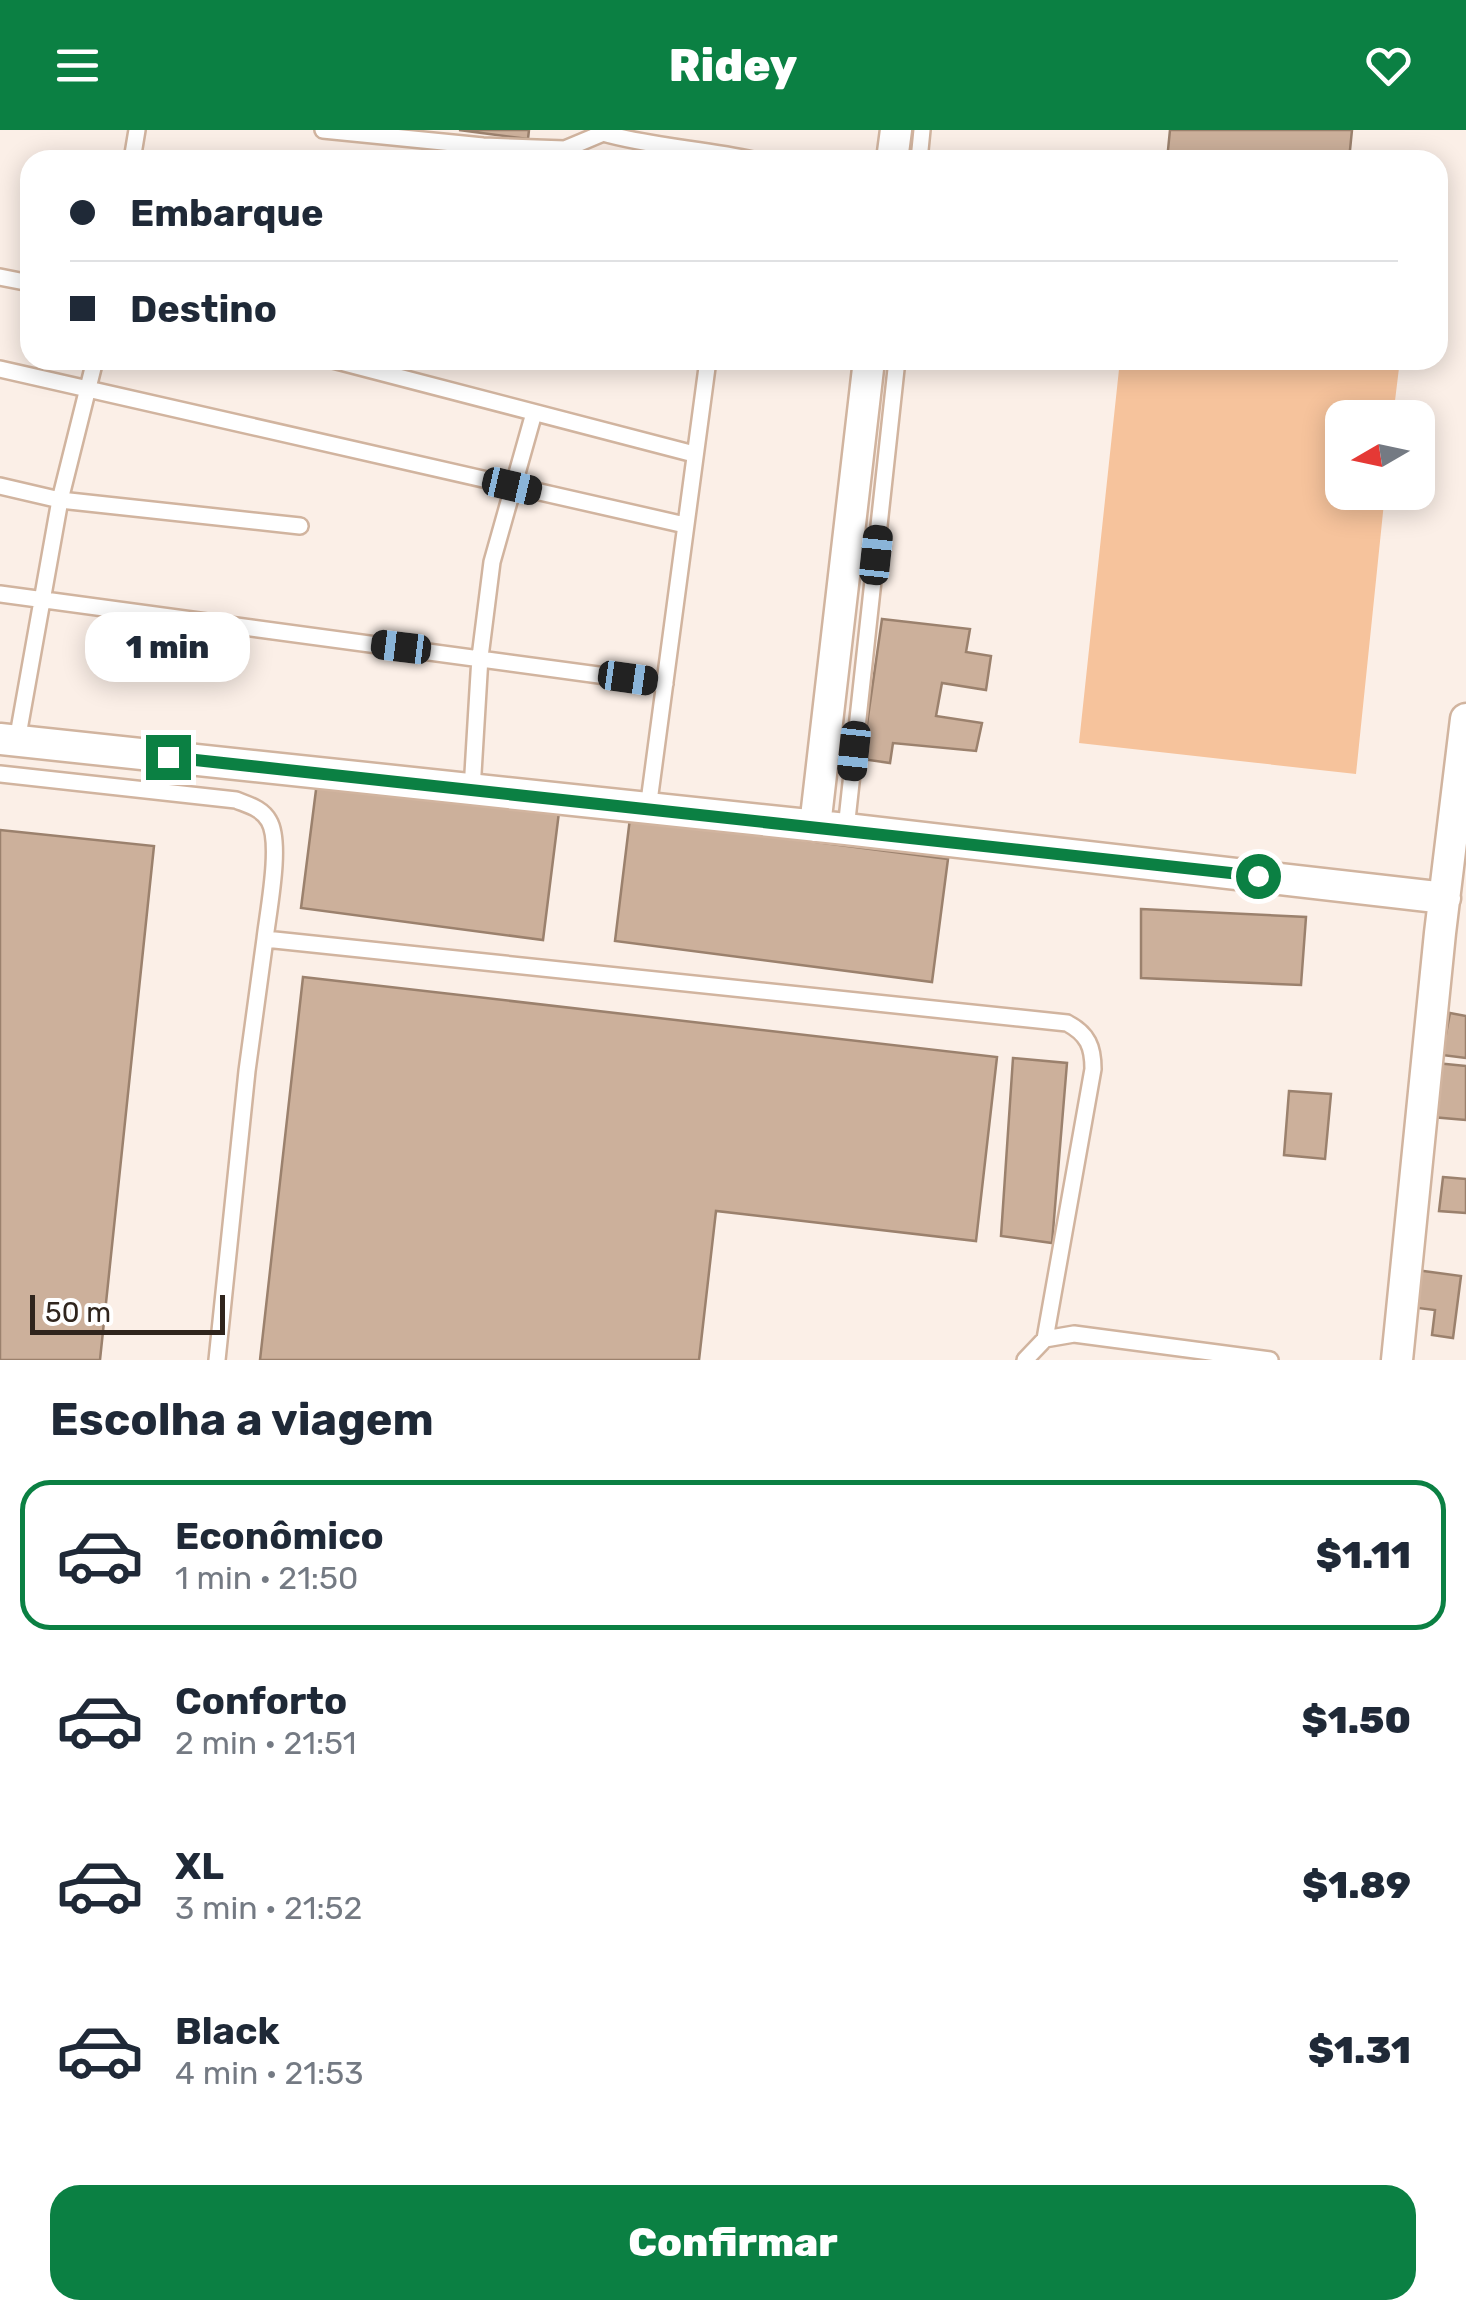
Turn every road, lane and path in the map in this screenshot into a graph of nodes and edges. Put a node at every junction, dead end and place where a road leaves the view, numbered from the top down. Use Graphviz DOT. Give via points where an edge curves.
graph roads {
  1 [pos="323,130"];
  2 [pos="347,132"];
  3 [pos="604,132"];
  4 [pos="709,150"];
  5 [pos="0,369"];
  6 [pos="94,370"];
  7 [pos="371,370"];
  8 [pos="707,370"];
  9 [pos="868,370"];
  10 [pos="896,370"];
  11 [pos="89,388"];
  12 [pos="534,413"];
  13 [pos="694,454"];
  14 [pos="0,486"];
  15 [pos="512,486"];
  16 [pos="60,500"];
  17 [pos="685,525"];
  18 [pos="300,526"];
  19 [pos="0,594"];
  20 [pos="44,601"];
  21 [pos="480,657"];
  22 [pos="665,684"];
  23 [pos="1466,719"];
  24 [pos="8,740"];
  25 [pos="0,774"];
  26 [pos="472,790"];
  27 [pos="648,810"];
  28 [pos="815,826"];
  29 [pos="846,829"];
  30 [pos="1445,898"];
  31 [pos="265,939"];
  32 [pos="1044,1339"];
  33 [pos="217,1360"];
  34 [pos="1025,1360"];
  35 [pos="1270,1360"];
  36 [pos="1397,1360"];
  1 -- 2 [label="lane"];
  2 -- 3 [label="lane" via="565,150"];
  3 -- 4 [label="lane"];
  5 -- 11 [label="lane"];
  6 -- 11 [label="lane"];
  7 -- 12 [label="lane"];
  8 -- 13 [label="lane"];
  9 -- 28 [label="street"];
  10 -- 29 [label="lane"];
  11 -- 15 [label="lane"];
  11 -- 16 [label="lane"];
  12 -- 13 [label="lane"];
  12 -- 15 [label="lane"];
  13 -- 17 [label="lane"];
  14 -- 16 [label="lane"];
  15 -- 17 [label="lane"];
  15 -- 21 [label="lane" via="492,562"];
  16 -- 18 [label="lane"];
  16 -- 20 [label="lane"];
  17 -- 22 [label="lane"];
  19 -- 20 [label="lane"];
  20 -- 21 [label="lane"];
  20 -- 24 [label="lane"];
  21 -- 22 [label="lane"];
  21 -- 26 [label="lane"];
  22 -- 27 [label="lane"];
  23 -- 30 [label="street"];
  24 -- 26 [label="street"];
  25 -- 31 [label="lane" via="236,800 257,808 270,821 274,842"];
  26 -- 27 [label="street"];
  27 -- 28 [label="street"];
  28 -- 29 [label="street"];
  29 -- 30 [label="street"];
  30 -- 36 [label="street"];
  31 -- 32 [label="lane" via="1067,1023 1081,1030 1092,1048 1093,1070"];
  31 -- 33 [label="lane"];
  32 -- 34 [label="lane"];
  32 -- 35 [label="lane" via="1074,1334"];
}
